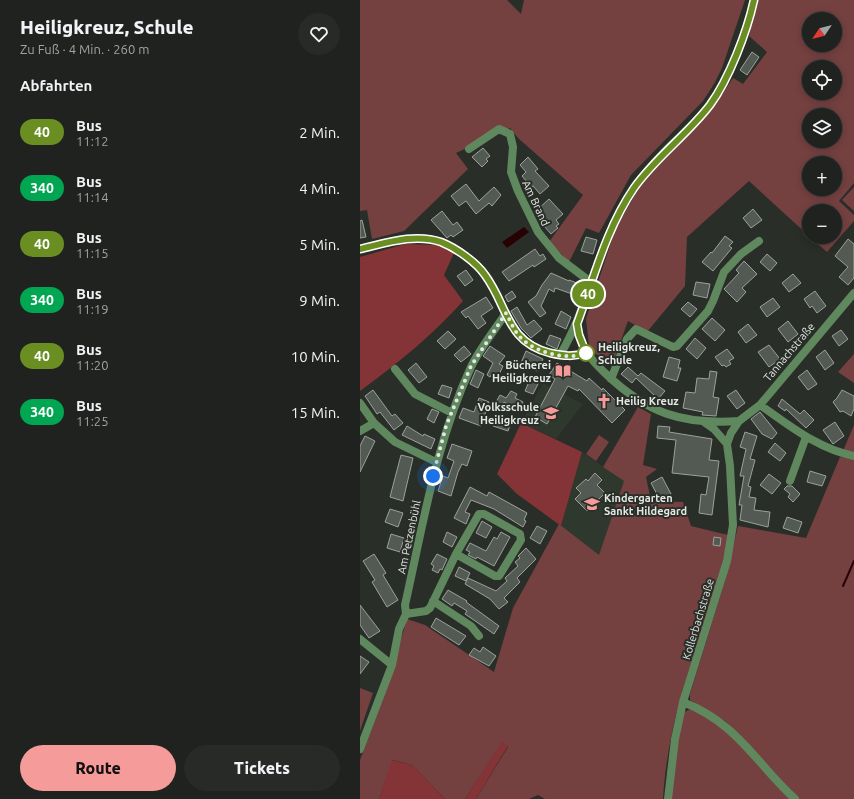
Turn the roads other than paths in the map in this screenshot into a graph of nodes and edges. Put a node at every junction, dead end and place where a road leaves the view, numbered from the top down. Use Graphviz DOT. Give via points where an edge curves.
graph roads {
  1 [pos="754,0"];
  2 [pos="469,149"];
  3 [pos="759,241"];
  4 [pos="360,249"];
  5 [pos="592,283"];
  6 [pos="854,293"];
  7 [pos="506,313"];
  8 [pos="577,324"];
  9 [pos="586,353"];
  10 [pos="560,355"];
  11 [pos="395,369"];
  12 [pos="611,379"];
  13 [pos="360,403"];
  14 [pos="760,405"];
  15 [pos="452,413"];
  16 [pos="739,421"];
  17 [pos="704,422"];
  18 [pos="374,423"];
  19 [pos="360,431"];
  20 [pos="806,437"];
  21 [pos="727,444"];
  22 [pos="854,456"];
  23 [pos="436,462"];
  24 [pos="790,481"];
  25 [pos="456,554"];
  26 [pos="434,601"];
  27 [pos="406,614"];
  28 [pos="479,636"];
  29 [pos="360,638"];
  30 [pos="392,665"];
  31 [pos="683,702"];
  32 [pos="360,749"];
  33 [pos="668,799"];
  34 [pos="794,799"];
  1 -- 5 [label="street" via="721,88 709,106 661,155 634,188 608,236"];
  2 -- 5 [label="street, Am Brand" via="498,129 510,134 511,172 538,232 559,258"];
  3 -- 12 [label="street" via="741,254 724,272 708,311 677,346 673,347 636,329 627,339"];
  4 -- 7 [label="street" via="402,240 423,239 441,242 484,273 498,294"];
  5 -- 8 [label="street"];
  6 -- 14 [label="street, Tannachstraße"];
  7 -- 10 [label="street" via="524,341"];
  7 -- 15 [label="street, Am Petzenbühl" via="471,366"];
  8 -- 9 [label="street"];
  8 -- 10 [label="street"];
  9 -- 10 [label="street" via="570,357"];
  9 -- 12 [label="street"];
  11 -- 15 [label="street" via="415,394"];
  12 -- 17 [label="street" via="646,406 663,413"];
  13 -- 18 [label="street"];
  14 -- 16 [label="street, Tannachstraße"];
  14 -- 20 [label="street"];
  15 -- 23 [label="street, Am Petzenbühl"];
  16 -- 17 [label="street"];
  16 -- 21 [label="street, Tannachstraße"];
  17 -- 21 [label="street"];
  18 -- 19 [label="street"];
  18 -- 23 [label="street" via="395,442"];
  20 -- 22 [label="street" via="842,454"];
  20 -- 24 [label="street"];
  21 -- 31 [label="street, Kollerbachstraße" via="733,509 729,554"];
  23 -- 27 [label="street, Am Petzenbühl" via="405,605"];
  25 -- 25 [label="street" via="479,514 484,514 520,534 521,540 499,576"];
  25 -- 26 [label="street"];
  26 -- 27 [label="street" via="426,611"];
  26 -- 28 [label="street" via="471,626"];
  27 -- 30 [label="street, Am Petzenbühl" via="399,629"];
  29 -- 30 [label="street"];
  30 -- 32 [label="street, Am Petzenbühl"];
  31 -- 33 [label="street, Kollerbachstraße" via="675,739"];
  31 -- 34 [label="street" via="705,712 739,737"];
}
